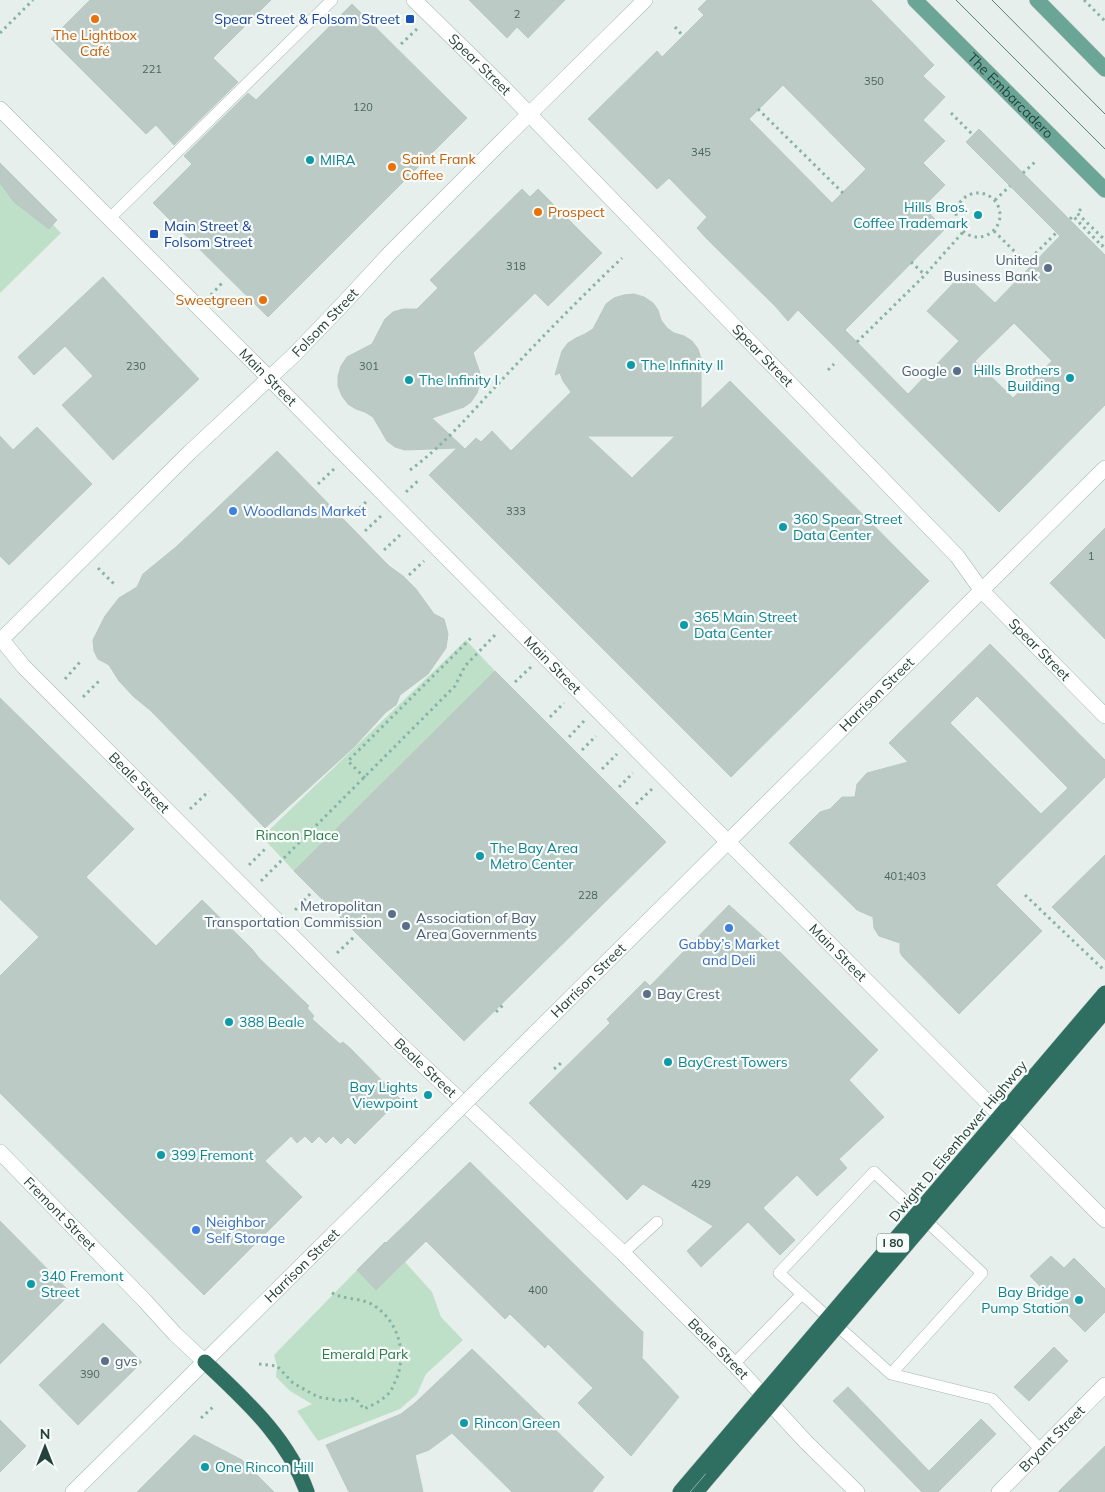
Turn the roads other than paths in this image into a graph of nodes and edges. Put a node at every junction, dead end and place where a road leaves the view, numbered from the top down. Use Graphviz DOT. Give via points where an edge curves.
graph roads {
  1 [pos="332,0"];
  2 [pos="414,0"];
  3 [pos="645,0"];
  4 [pos="915,0"];
  5 [pos="1038,0"];
  6 [pos="1105,69"];
  7 [pos="0,109"];
  8 [pos="529,114"];
  9 [pos="1105,190"];
  10 [pos="110,218"];
  11 [pos="269,378"];
  12 [pos="1105,468"];
  13 [pos="982,591"];
  14 [pos="1,640"];
  15 [pos="1105,716"];
  16 [pos="728,843"];
  17 [pos="1105,993"];
  18 [pos="1105,1011"];
  19 [pos="0,1152"];
  20 [pos="1105,1220"];
  21 [pos="657,1222"];
  22 [pos="623,1254"];
  23 [pos="802,1294"];
  24 [pos="204,1362"];
  25 [pos="734,1364"];
  26 [pos="892,1374"];
  27 [pos="1105,1385"];
  28 [pos="1041,1450"];
  29 [pos="73,1492"];
  30 [pos="307,1492"];
  31 [pos="680,1492"];
  32 [pos="696,1492"];
  33 [pos="857,1492"];
  34 [pos="1000,1492"];
  1 -- 10 [label="lane"];
  2 -- 8 [label="street, Spear Street"];
  3 -- 8 [label="street, Folsom Street"];
  4 -- 9 [label="main road, The Embarcadero"];
  5 -- 6 [label="main road"];
  7 -- 10 [label="street, Main Street"];
  8 -- 11 [label="street, Folsom Street"];
  8 -- 13 [label="street, Spear Street" via="957,556"];
  10 -- 11 [label="street, Main Street"];
  11 -- 14 [label="street, Folsom Street"];
  11 -- 16 [label="street, Main Street"];
  12 -- 13 [label="street, Harrison Street"];
  13 -- 15 [label="street, Spear Street"];
  13 -- 16 [label="street, Harrison Street"];
  14 -- 22 [label="street, Beale Street" via="23,666 322,967"];
  16 -- 20 [label="street, Main Street"];
  16 -- 24 [label="street, Harrison Street, bridge"];
  17 -- 31 [label="highway, Dwight D. Eisenhower Highway / I 80, bridge"];
  18 -- 32 [label="highway, Dwight D. Eisenhower Highway / I 80, bridge"];
  19 -- 24 [label="street, Fremont Street"];
  21 -- 22 [label="lane"];
  22 -- 25 [label="street, Beale Street"];
  23 -- 25 [label="lane"];
  23 -- 26 [label="lane"];
  23 -- 26 [label="lane" via="779,1273 874,1172 982,1273"];
  24 -- 29 [label="street, Harrison Street"];
  24 -- 30 [label="highway" via="270,1427 296,1465"];
  25 -- 33 [label="street, Beale Street"];
  26 -- 28 [label="lane" via="992,1398"];
  27 -- 28 [label="street, Bryant Street"];
  28 -- 34 [label="street, Bryant Street"];
}
